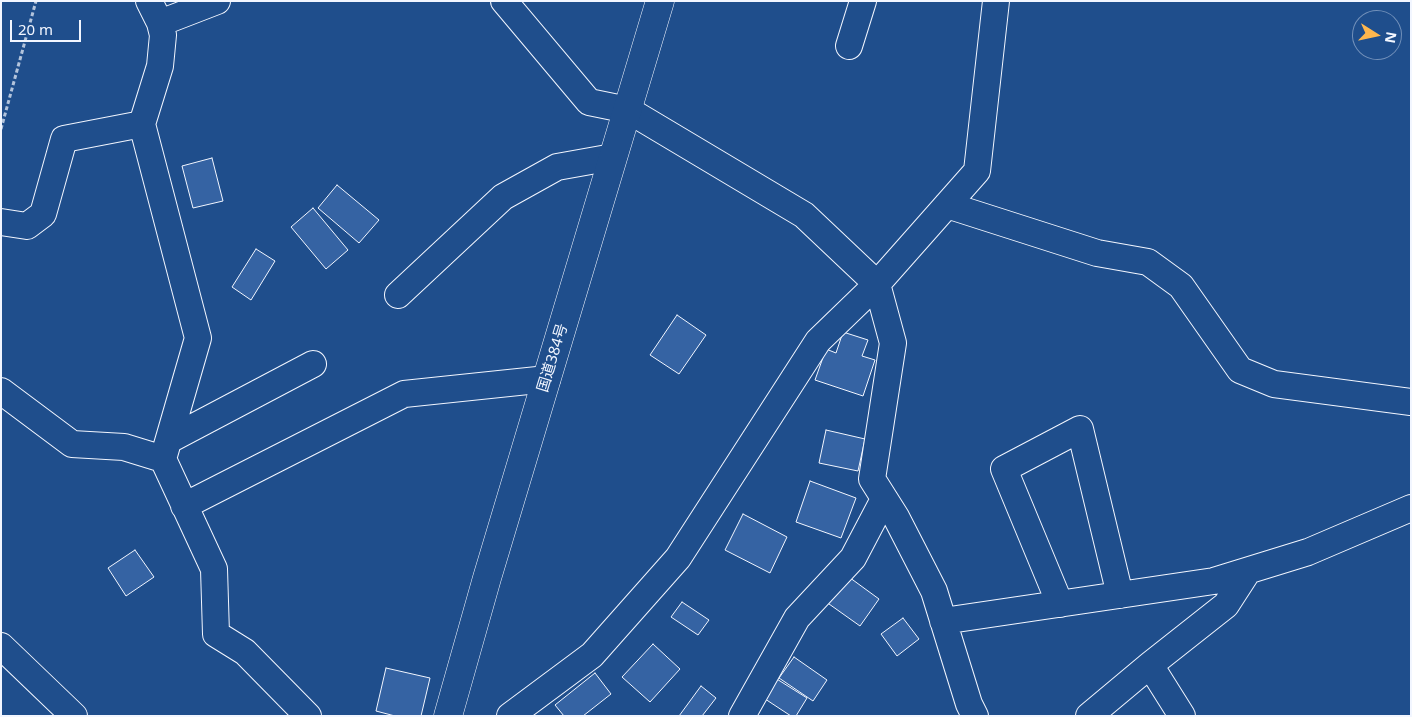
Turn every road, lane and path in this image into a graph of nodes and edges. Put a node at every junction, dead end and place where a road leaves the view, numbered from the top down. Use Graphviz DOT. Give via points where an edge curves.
graph roads {
  1 [pos="36,1"];
  2 [pos="217,1"];
  3 [pos="504,1"];
  4 [pos="660,1"];
  5 [pos="862,1"];
  6 [pos="996,1"];
  7 [pos="154,12"];
  8 [pos="849,46"];
  9 [pos="628,110"];
  10 [pos="142,124"];
  11 [pos="1,129"];
  12 [pos="613,157"];
  13 [pos="947,205"];
  14 [pos="1,222"];
  15 [pos="877,284"];
  16 [pos="398,295"];
  17 [pos="313,364"];
  18 [pos="547,379"];
  19 [pos="1,392"];
  20 [pos="1411,402"];
  21 [pos="166,450"];
  22 [pos="884,499"];
  23 [pos="184,506"];
  24 [pos="1411,508"];
  25 [pos="1248,571"];
  26 [pos="1120,595"];
  27 [pos="1060,604"];
  28 [pos="943,621"];
  29 [pos="1,646"];
  30 [pos="1150,665"];
  31 [pos="74,716"];
  32 [pos="308,716"];
  33 [pos="448,716"];
  34 [pos="510,716"];
  35 [pos="742,716"];
  36 [pos="975,716"];
  37 [pos="1089,716"];
  38 [pos="1182,716"];
  1 -- 11 [label="path"];
  2 -- 7 [label="street"];
  3 -- 9 [label="street" via="589,102"];
  4 -- 9 [label="highway, 国道384号"];
  5 -- 8 [label="street"];
  6 -- 13 [label="street" via="977,171"];
  7 -- 10 [label="street" via="163,35 160,66"];
  9 -- 12 [label="highway, 国道384号"];
  9 -- 15 [label="street" via="804,215"];
  10 -- 14 [label="street" via="64,139 44,214 27,226"];
  10 -- 21 [label="street" via="198,338"];
  12 -- 16 [label="street" via="557,167 503,197"];
  12 -- 18 [label="highway, 国道384号"];
  13 -- 15 [label="street"];
  13 -- 20 [label="street" via="1097,253 1148,262 1180,286 1240,370 1274,384"];
  15 -- 22 [label="street" via="893,343 872,479"];
  15 -- 34 [label="street" via="818,341 678,558 592,655"];
  17 -- 21 [label="street"];
  18 -- 23 [label="street" via="404,394"];
  18 -- 33 [label="highway, 国道384号"];
  19 -- 21 [label="street" via="72,444"];
  21 -- 23 [label="street"];
  22 -- 28 [label="street" via="934,591"];
  22 -- 35 [label="street" via="853,558 797,618"];
  23 -- 32 [label="street" via="214,569 216,634 245,652"];
  24 -- 25 [label="street" via="1308,552"];
  25 -- 26 [label="street" via="1214,582"];
  25 -- 30 [label="street" via="1226,605"];
  26 -- 27 [label="street"];
  26 -- 27 [label="street" via="1080,429 1004,469"];
  27 -- 28 [label="street"];
  28 -- 36 [label="street"];
  29 -- 31 [label="street"];
  30 -- 37 [label="street"];
  30 -- 38 [label="street"];
}
